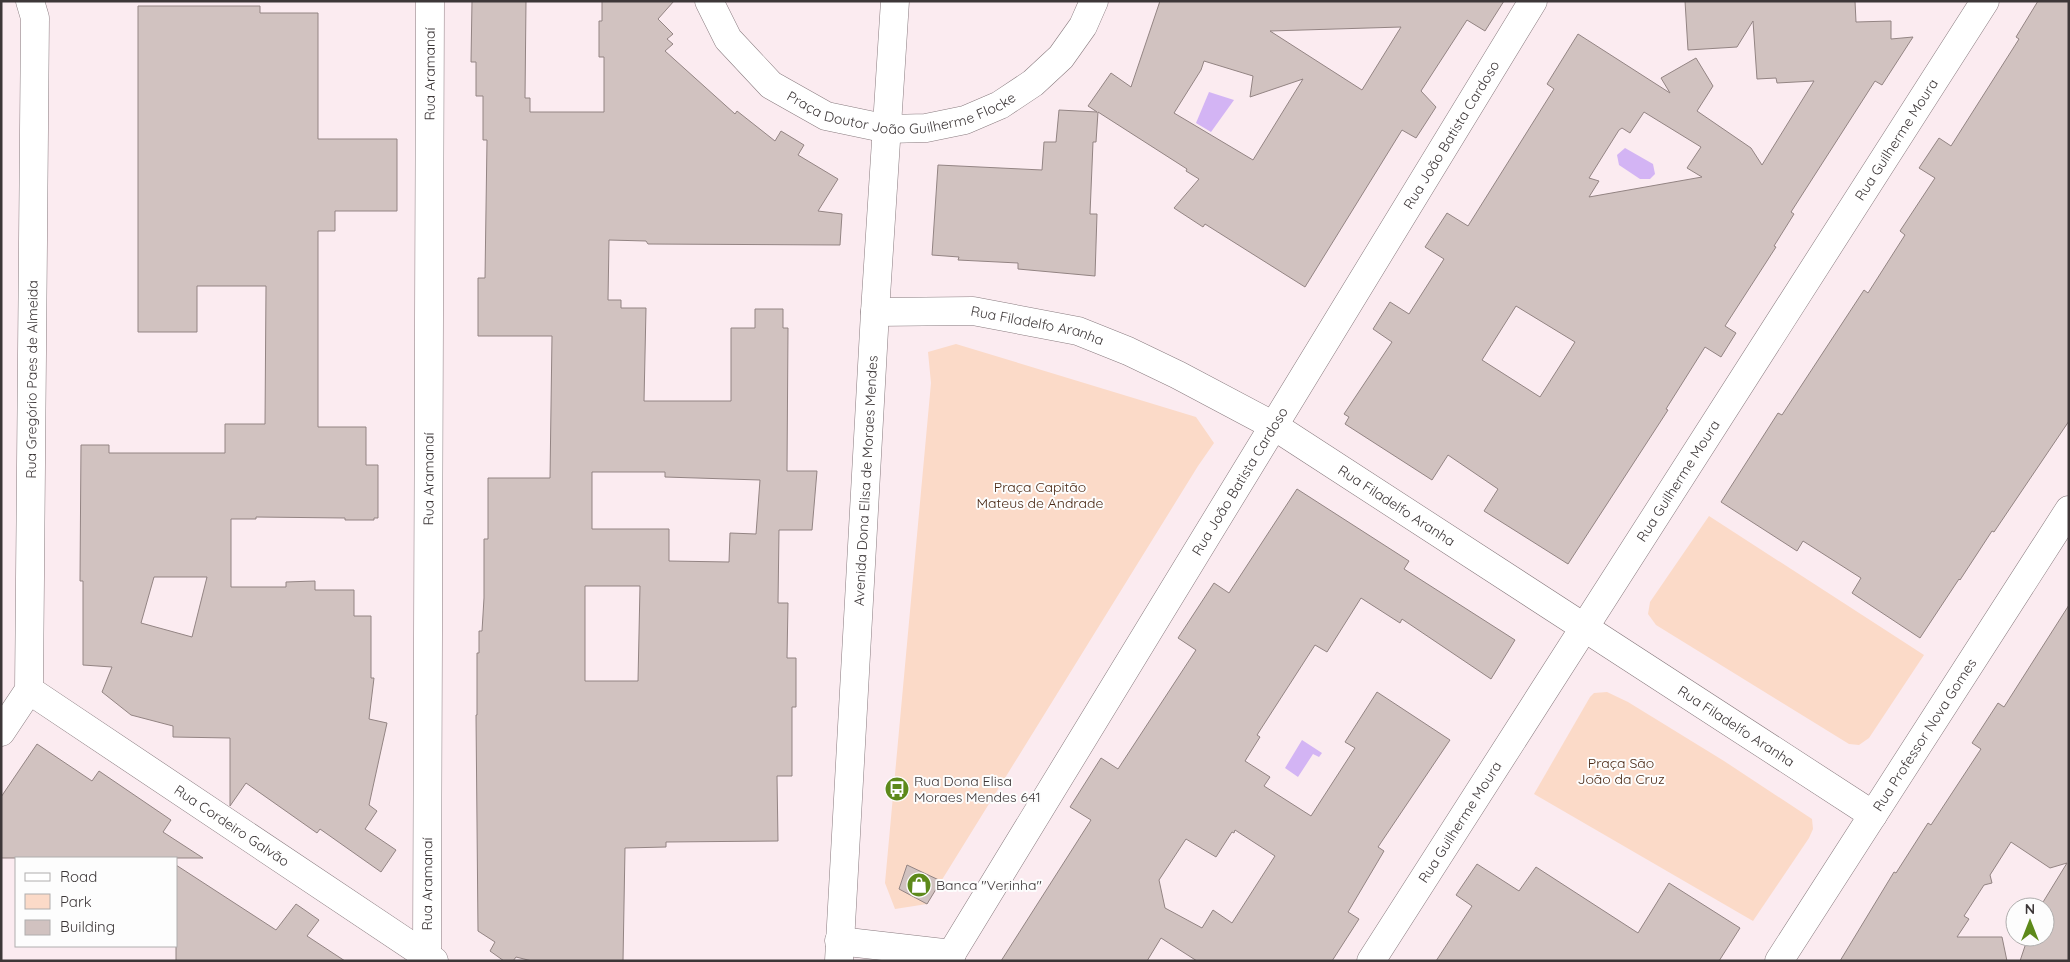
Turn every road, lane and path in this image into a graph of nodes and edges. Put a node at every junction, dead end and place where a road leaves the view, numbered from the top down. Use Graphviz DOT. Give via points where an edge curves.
graph roads {
  1 [pos="430,1"];
  2 [pos="709,1"];
  3 [pos="895,1"];
  4 [pos="1094,1"];
  5 [pos="1533,1"];
  6 [pos="1985,1"];
  7 [pos="35,7"];
  8 [pos="888,129"];
  9 [pos="875,312"];
  10 [pos="1274,426"];
  11 [pos="2069,510"];
  12 [pos="1585,628"];
  13 [pos="29,690"];
  14 [pos="1,732"];
  15 [pos="1873,815"];
  16 [pos="839,951"];
  17 [pos="949,957"];
  18 [pos="430,958"];
  19 [pos="1371,961"];
  20 [pos="1779,961"];
  1 -- 18 [label="street, Rua Aramanaí"];
  2 -- 8 [label="street, Praça Doutor João Guilherme Flocke" via="728,39 771,85 826,116"];
  3 -- 8 [label="street, Avenida Dona Elisa de Moraes Mendes"];
  4 -- 8 [label="street, Praça Doutor João Guilherme Flocke" via="1083,26 1061,57 1000,105 965,120 926,128"];
  5 -- 10 [label="street, Rua João Batista Cardoso"];
  6 -- 12 [label="street, Rua Guilherme Moura"];
  7 -- 13 [label="street, Rua Gregório Paes de Almeida"];
  8 -- 9 [label="street, Avenida Dona Elisa de Moraes Mendes"];
  9 -- 10 [label="street, Rua Filadelfo Aranha" via="973,311 1078,331 1178,375"];
  9 -- 16 [label="street, Avenida Dona Elisa de Moraes Mendes"];
  10 -- 12 [label="street, Rua Filadelfo Aranha"];
  10 -- 17 [label="street, Rua João Batista Cardoso"];
  11 -- 15 [label="street, Rua Professor Nova Gomes"];
  12 -- 15 [label="street, Rua Filadelfo Aranha"];
  12 -- 19 [label="street, Rua Guilherme Moura"];
  13 -- 14 [label="street"];
  13 -- 18 [label="street, Rua Cordeiro Galvão"];
  15 -- 20 [label="street, Rua Professor Nova Gomes"];
  16 -- 17 [label="street"];
}
